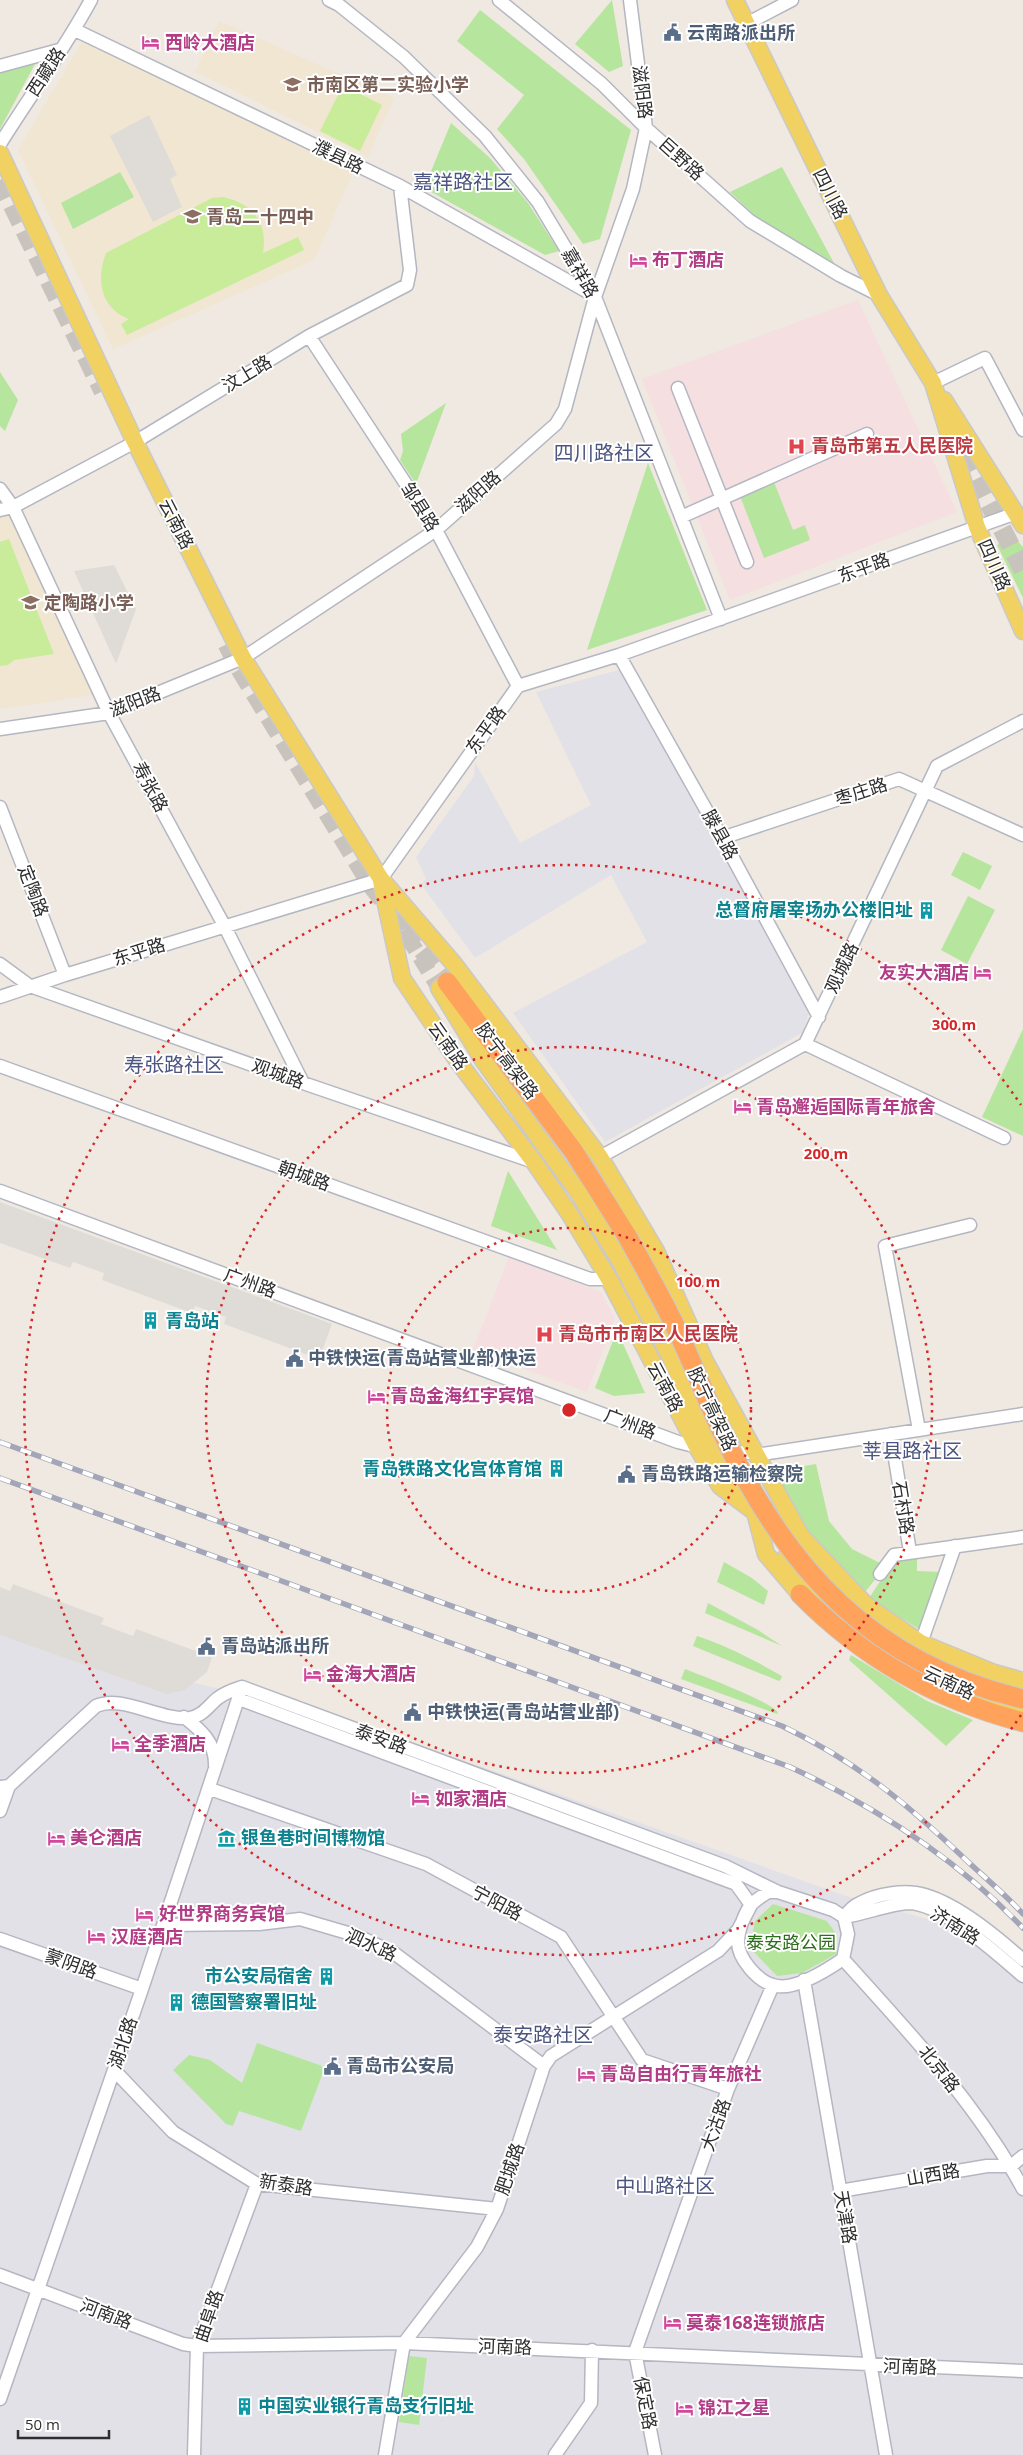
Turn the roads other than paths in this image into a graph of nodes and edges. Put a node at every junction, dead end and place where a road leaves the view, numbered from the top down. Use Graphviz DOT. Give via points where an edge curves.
graph roads {
  1 [pos="91,0"];
  2 [pos="328,0"];
  3 [pos="499,0"];
  4 [pos="630,0"];
  5 [pos="735,0"];
  6 [pos="792,0"];
  7 [pos="746,24"];
  8 [pos="75,30"];
  9 [pos="59,50"];
  10 [pos="0,66"];
  11 [pos="646,128"];
  12 [pos="0,144"];
  13 [pos="0,153"];
  14 [pos="400,186"];
  15 [pos="879,295"];
  16 [pos="595,297"];
  17 [pos="309,336"];
  18 [pos="933,383"];
  19 [pos="678,388"];
  20 [pos="1023,430"];
  21 [pos="867,434"];
  22 [pos="135,442"];
  23 [pos="0,490"];
  24 [pos="723,498"];
  25 [pos="13,507"];
  26 [pos="0,510"];
  27 [pos="681,517"];
  28 [pos="1019,519"];
  29 [pos="977,528"];
  30 [pos="436,530"];
  31 [pos="747,562"];
  32 [pos="721,619"];
  33 [pos="1023,631"];
  34 [pos="618,655"];
  35 [pos="243,658"];
  36 [pos="518,686"];
  37 [pos="110,713"];
  38 [pos="1023,721"];
  39 [pos="0,729"];
  40 [pos="925,791"];
  41 [pos="0,807"];
  42 [pos="1023,835"];
  43 [pos="722,838"];
  44 [pos="380,879"];
  45 [pos="225,926"];
  46 [pos="0,964"];
  47 [pos="66,975"];
  48 [pos="443,985"];
  49 [pos="30,986"];
  50 [pos="0,997"];
  51 [pos="819,1017"];
  52 [pos="805,1044"];
  53 [pos="0,1066"];
  54 [pos="303,1083"];
  55 [pos="1004,1138"];
  56 [pos="600,1157"];
  57 [pos="534,1162"];
  58 [pos="0,1191"];
  59 [pos="970,1225"];
  60 [pos="609,1279"];
  61 [pos="1023,1414"];
  62 [pos="919,1430"];
  63 [pos="891,1434"];
  64 [pos="697,1447"];
  65 [pos="714,1450"];
  66 [pos="754,1453"];
  67 [pos="755,1512"];
  68 [pos="1023,1537"];
  69 [pos="955,1546"];
  70 [pos="910,1552"];
  71 [pos="880,1574"];
  72 [pos="800,1594"];
  73 [pos="921,1643"];
  74 [pos="1023,1681"];
  75 [pos="241,1693"];
  76 [pos="1023,1699"];
  77 [pos="1023,1710"];
  78 [pos="184,1718"];
  79 [pos="1023,1722"];
  80 [pos="215,1773"];
  81 [pos="0,1775"];
  82 [pos="5,1787"];
  83 [pos="210,1789"];
  84 [pos="0,1811"];
  85 [pos="778,1892"];
  86 [pos="751,1905"];
  87 [pos="844,1917"];
  88 [pos="164,1925"];
  89 [pos="0,1938"];
  90 [pos="718,1951"];
  91 [pos="740,1953"];
  92 [pos="843,1959"];
  93 [pos="1023,1960"];
  94 [pos="1023,1976"];
  95 [pos="804,1980"];
  96 [pos="773,1986"];
  97 [pos="142,1989"];
  98 [pos="614,2016"];
  99 [pos="544,2066"];
  100 [pos="114,2070"];
  101 [pos="728,2090"];
  102 [pos="1023,2156"];
  103 [pos="1011,2166"];
  104 [pos="257,2184"];
  105 [pos="1023,2189"];
  106 [pos="840,2191"];
  107 [pos="496,2209"];
  108 [pos="0,2275"];
  109 [pos="39,2289"];
  110 [pos="404,2342"];
  111 [pos="197,2346"];
  112 [pos="592,2350"];
  113 [pos="635,2352"];
  114 [pos="871,2366"];
  115 [pos="1023,2371"];
  116 [pos="0,2399"];
  117 [pos="194,2455"];
  118 [pos="386,2455"];
  119 [pos="555,2455"];
  120 [pos="655,2455"];
  121 [pos="886,2455"];
  1 -- 8 [label="street, 西藏路"];
  2 -- 16 [label="street, 嘉祥路" via="404,58 485,136 538,202"];
  3 -- 11 [label="street, 巨野路" via="602,84"];
  4 -- 11 [label="street, 滋阳路"];
  5 -- 7 [label="main road, 四川路"];
  6 -- 7 [label="street"];
  7 -- 15 [label="main road, 四川路"];
  8 -- 9 [label="street, 西藏路"];
  8 -- 14 [label="street, 濮县路"];
  9 -- 10 [label="street"];
  9 -- 12 [label="street, 西藏路"];
  11 -- 15 [label="street, 巨野路" via="750,221 840,276"];
  11 -- 16 [label="street, 滋阳路" via="633,189"];
  13 -- 22 [label="main road, 云南路"];
  14 -- 16 [label="street, 濮县路"];
  14 -- 17 [label="street, 汶上路" via="410,270 407,285"];
  15 -- 18 [label="main road, 四川路"];
  16 -- 27 [label="street, 嘉祥路"];
  16 -- 30 [label="street, 滋阳路" via="565,409 556,424"];
  17 -- 22 [label="street, 汶上路"];
  17 -- 30 [label="street, 邹县路"];
  18 -- 20 [label="street" via="985,358"];
  18 -- 28 [label="main road"];
  18 -- 29 [label="main road, 四川路"];
  19 -- 24 [label="street"];
  21 -- 24 [label="street"];
  22 -- 25 [label="street, 汶上路"];
  22 -- 35 [label="main road, 云南路"];
  23 -- 25 [label="street, 寿张路"];
  24 -- 27 [label="street"];
  24 -- 31 [label="street"];
  25 -- 26 [label="street, 汶上路"];
  25 -- 37 [label="street, 寿张路"];
  27 -- 32 [label="street, 嘉祥路"];
  28 -- 29 [label="street, 东平路"];
  29 -- 32 [label="street, 东平路"];
  29 -- 33 [label="main road, 四川路"];
  30 -- 35 [label="street, 滋阳路"];
  30 -- 36 [label="street, 邹县路"];
  32 -- 34 [label="street, 东平路"];
  34 -- 36 [label="street, 东平路"];
  34 -- 43 [label="street, 滕县路"];
  35 -- 37 [label="street, 滋阳路"];
  35 -- 44 [label="main road, 云南路"];
  36 -- 44 [label="street, 东平路"];
  37 -- 39 [label="street, 滋阳路"];
  37 -- 45 [label="street, 寿张路"];
  38 -- 40 [label="street, 观城路" via="937,766"];
  40 -- 42 [label="street, 枣庄路"];
  40 -- 43 [label="street, 枣庄路" via="899,779"];
  40 -- 51 [label="street, 观城路"];
  41 -- 47 [label="street, 定陶路"];
  43 -- 51 [label="street, 滕县路"];
  44 -- 45 [label="street, 东平路"];
  44 -- 56 [label="main road, 云南路" via="454,964"];
  44 -- 57 [label="main road, 云南路" via="402,978 457,1060"];
  45 -- 47 [label="street, 东平路"];
  45 -- 54 [label="street, 寿张路"];
  46 -- 49 [label="street, 观城路"];
  47 -- 49 [label="street, 东平路"];
  48 -- 65 [label="main road" via="483,1060 578,1192 619,1259"];
  48 -- 76 [label="highway, 胶宁高架路, bridge" via="574,1152 627,1236 676,1329 723,1434 784,1543 810,1575 858,1620 906,1654 949,1675"];
  49 -- 50 [label="street, 东平路"];
  49 -- 54 [label="street, 观城路"];
  51 -- 52 [label="street, 观城路"];
  52 -- 55 [label="street"];
  52 -- 56 [label="street"];
  53 -- 60 [label="street, 朝城路" via="590,1279"];
  54 -- 57 [label="street, 观城路"];
  56 -- 66 [label="main road, 云南路" via="656,1251 705,1361"];
  57 -- 60 [label="main road, 云南路"];
  58 -- 64 [label="street, 广州路"];
  59 -- 62 [label="street" via="885,1246"];
  60 -- 64 [label="main road, 云南路"];
  61 -- 62 [label="street, 广州路"];
  62 -- 63 [label="street, 广州路"];
  63 -- 66 [label="street, 广州路"];
  63 -- 70 [label="street, 石村路"];
  64 -- 65 [label="street, 广州路"];
  64 -- 67 [label="main road, 云南路" via="720,1486"];
  65 -- 66 [label="street, 广州路"];
  65 -- 67 [label="main road"];
  66 -- 73 [label="main road, 云南路" via="801,1536 866,1605"];
  67 -- 72 [label="main road" via="766,1554"];
  67 -- 77 [label="main road, 云南路" via="800,1576 884,1649 970,1694"];
  68 -- 69 [label="street"];
  69 -- 70 [label="street"];
  69 -- 73 [label="street"];
  70 -- 71 [label="street" via="894,1555"];
  72 -- 79 [label="highway" via="824,1619 892,1670 970,1707"];
  73 -- 74 [label="main road, 云南路" via="994,1673"];
  75 -- 78 [label="street" via="227,1692 203,1714"];
  75 -- 80 [label="street, 湖北路"];
  75 -- 85 [label="street, 泰安路" via="725,1866"];
  75 -- 86 [label="street, 泰安路" via="736,1884"];
  78 -- 80 [label="street" via="208,1739 215,1755"];
  78 -- 82 [label="street" via="110,1702 96,1706"];
  80 -- 83 [label="street, 湖北路"];
  81 -- 82 [label="street"];
  82 -- 84 [label="street"];
  83 -- 88 [label="street, 湖北路"];
  83 -- 98 [label="street, 宁阳路" via="426,1864 561,1937"];
  85 -- 86 [label="street" via="768,1892"];
  85 -- 87 [label="street" via="833,1910"];
  86 -- 90 [label="street, 肥城路" via="738,1930"];
  86 -- 91 [label="street" via="742,1924 738,1942"];
  87 -- 92 [label="street" via="848,1934"];
  87 -- 93 [label="street, 济南路" via="856,1904 878,1896 905,1892 925,1895 957,1910"];
  87 -- 94 [label="street, 济南路" via="907,1903 920,1905 952,1920"];
  88 -- 97 [label="street, 湖北路"];
  88 -- 99 [label="street, 泗水路" via="259,1924 300,1919 358,1936 394,1953"];
  89 -- 97 [label="street, 蒙阴路"];
  90 -- 91 [label="street"];
  90 -- 98 [label="street, 肥城路"];
  91 -- 96 [label="street" via="754,1973"];
  92 -- 95 [label="street" via="822,1974"];
  92 -- 103 [label="street, 北京路" via="939,2066"];
  95 -- 96 [label="street" via="788,1986"];
  95 -- 106 [label="street, 天津路"];
  96 -- 101 [label="street, 大沽路"];
  97 -- 100 [label="street, 湖北路"];
  98 -- 99 [label="street, 肥城路" via="551,2056"];
  98 -- 101 [label="street, 宁阳路" via="642,2060"];
  99 -- 107 [label="street, 肥城路"];
  100 -- 104 [label="street, 新泰路" via="173,2132"];
  100 -- 109 [label="street, 湖北路"];
  101 -- 113 [label="street, 大沽路"];
  102 -- 103 [label="street"];
  103 -- 105 [label="street, 北京路"];
  103 -- 106 [label="street, 山西路" via="987,2166"];
  104 -- 107 [label="street, 新泰路"];
  104 -- 111 [label="street, 曲阜路"];
  106 -- 114 [label="street, 天津路"];
  107 -- 110 [label="street, 肥城路" via="477,2247"];
  108 -- 109 [label="street, 河南路"];
  109 -- 111 [label="street, 河南路" via="183,2344"];
  109 -- 116 [label="street, 湖北路"];
  110 -- 111 [label="street, 河南路"];
  110 -- 112 [label="street, 河南路"];
  110 -- 118 [label="street, 肥城路"];
  111 -- 117 [label="street, 曲阜路"];
  112 -- 113 [label="street, 河南路"];
  112 -- 119 [label="street" via="590,2403"];
  113 -- 114 [label="street, 河南路"];
  113 -- 120 [label="street, 保定路"];
  114 -- 115 [label="street, 河南路"];
  114 -- 121 [label="street, 天津路"];
}
